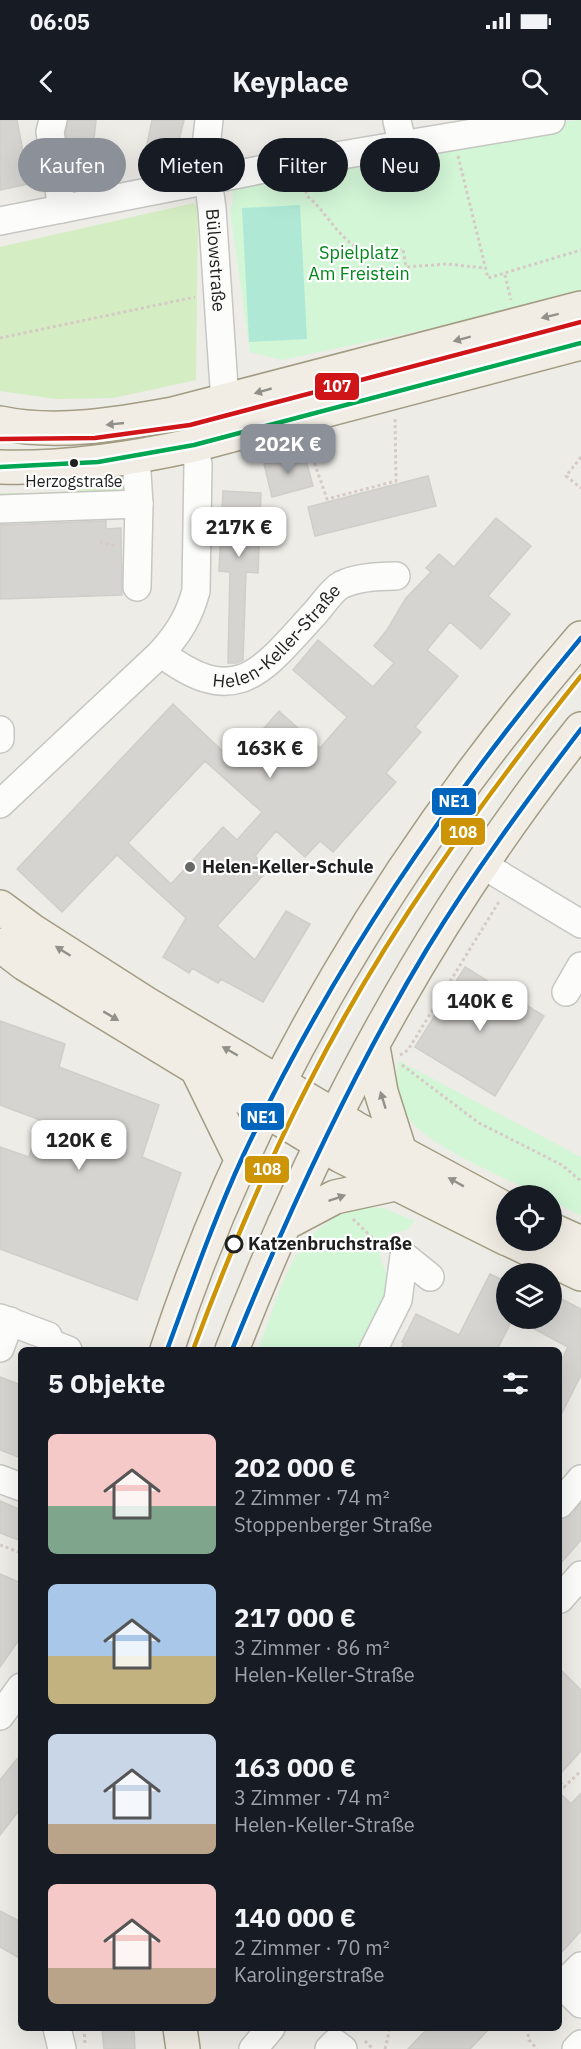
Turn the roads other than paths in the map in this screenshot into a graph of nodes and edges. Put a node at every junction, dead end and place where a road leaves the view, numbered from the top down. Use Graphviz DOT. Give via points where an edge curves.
graph roads {
  1 [pos="53,120"];
  2 [pos="209,120"];
  3 [pos="551,120"];
  4 [pos="468,130"];
  5 [pos="400,134"];
  6 [pos="207,138"];
  7 [pos="245,174"];
  8 [pos="154,192"];
  9 [pos="209,192"];
  10 [pos="63,209"];
  11 [pos="0,221"];
  12 [pos="581,308"];
  13 [pos="581,343"];
  14 [pos="225,402"];
  15 [pos="0,423"];
  16 [pos="194,445"];
  17 [pos="136,457"];
  18 [pos="0,467"];
  19 [pos="139,504"];
  20 [pos="0,509"];
  21 [pos="396,576"];
  22 [pos="137,587"];
  23 [pos="581,638"];
  24 [pos="161,653"];
  25 [pos="581,729"];
  26 [pos="0,730"];
  27 [pos="0,739"];
  28 [pos="0,804"];
  29 [pos="480,863"];
  30 [pos="0,907"];
  31 [pos="581,924"];
  32 [pos="0,945"];
  33 [pos="581,966"];
  34 [pos="566,992"];
  35 [pos="382,1053"];
  36 [pos="196,1067"];
  37 [pos="273,1095"];
  38 [pos="328,1130"];
  39 [pos="400,1152"];
  40 [pos="241,1159"];
  41 [pos="395,1184"];
  42 [pos="496,1204"];
  43 [pos="285,1224"];
  44 [pos="496,1234"];
  45 [pos="562,1234"];
  46 [pos="581,1243"];
  47 [pos="532,1251"];
  48 [pos="581,1274"];
  49 [pos="430,1277"];
  50 [pos="5,1319"];
  51 [pos="55,1347"];
  52 [pos="168,1347"];
  53 [pos="233,1347"];
  54 [pos="374,1347"];
  55 [pos="0,1350"];
  56 [pos="18,1359"];
  57 [pos="0,1479"];
  58 [pos="581,1479"];
  59 [pos="18,1486"];
  60 [pos="562,1502"];
  61 [pos="581,1575"];
  62 [pos="565,1600"];
  63 [pos="18,1691"];
  64 [pos="0,1716"];
  65 [pos="581,1966"];
  66 [pos="562,1983"];
  67 [pos="562,1985"];
  68 [pos="581,2004"];
  69 [pos="58,2031"];
  70 [pos="180,2031"];
  71 [pos="268,2031"];
  72 [pos="581,2044"];
  73 [pos="62,2049"];
  74 [pos="183,2049"];
  75 [pos="253,2049"];
  76 [pos="329,2049"];
  77 [pos="343,2049"];
  78 [pos="576,2049"];
  1 -- 10 [label="street" via="51,141"];
  2 -- 6 [label="street, Bülowstraße"];
  3 -- 4 [label="street"];
  4 -- 5 [label="street"];
  5 -- 7 [label="street"];
  8 -- 10 [label="street"];
  9 -- 14 [label="street, Bülowstraße"];
  10 -- 11 [label="street"];
  12 -- 14 [label="main road, one-way"];
  13 -- 16 [label="main road"];
  14 -- 15 [label="main road, one-way" via="116,424 59,427"];
  16 -- 17 [label="main road"];
  16 -- 24 [label="street" via="198,464 196,591 179,633"];
  17 -- 18 [label="main road" via="40,468"];
  17 -- 19 [label="street"];
  19 -- 20 [label="street"];
  19 -- 22 [label="street"];
  21 -- 24 [label="street, Helen-Keller-Straße" via="377,576 340,585 271,661 253,675 230,683 205,680"];
  23 -- 37 [label="main road" via="494,743 427,834"];
  24 -- 28 [label="street"];
  25 -- 29 [label="main road"];
  26 -- 27 [label="street"];
  29 -- 31 [label="street"];
  29 -- 35 [label="main road" via="409,980"];
  37 -- 30 [label="main road, one-way" via="146,1003"];
  32 -- 36 [label="main road, one-way"];
  33 -- 34 [label="street"];
  35 -- 38 [label="main road"];
  39 -- 35 [label="main road, one-way" via="381,1092"];
  36 -- 37 [label="main road"];
  36 -- 40 [label="main road"];
  37 -- 38 [label="main road"];
  37 -- 40 [label="main road"];
  38 -- 39 [label="main road"];
  38 -- 41 [label="main road"];
  38 -- 43 [label="main road"];
  42 -- 39 [label="main road, one-way"];
  40 -- 52 [label="main road"];
  43 -- 41 [label="main road, one-way" via="334,1197"];
  41 -- 44 [label="main road"];
  43 -- 53 [label="main road"];
  45 -- 46 [label="main road"];
  47 -- 48 [label="main road"];
  49 -- 54 [label="street" via="404,1256 398,1300"];
  50 -- 51 [label="street" via="48,1336"];
  50 -- 55 [label="street"];
  55 -- 56 [label="street"];
  57 -- 59 [label="street"];
  58 -- 60 [label="street"];
  61 -- 62 [label="street"];
  63 -- 64 [label="street"];
  65 -- 66 [label="street"];
  67 -- 68 [label="street"];
  69 -- 73 [label="street"];
  70 -- 74 [label="main road"];
  71 -- 75 [label="street"];
  72 -- 78 [label="street"];
  76 -- 77 [label="street" via="335,2043"];
}
